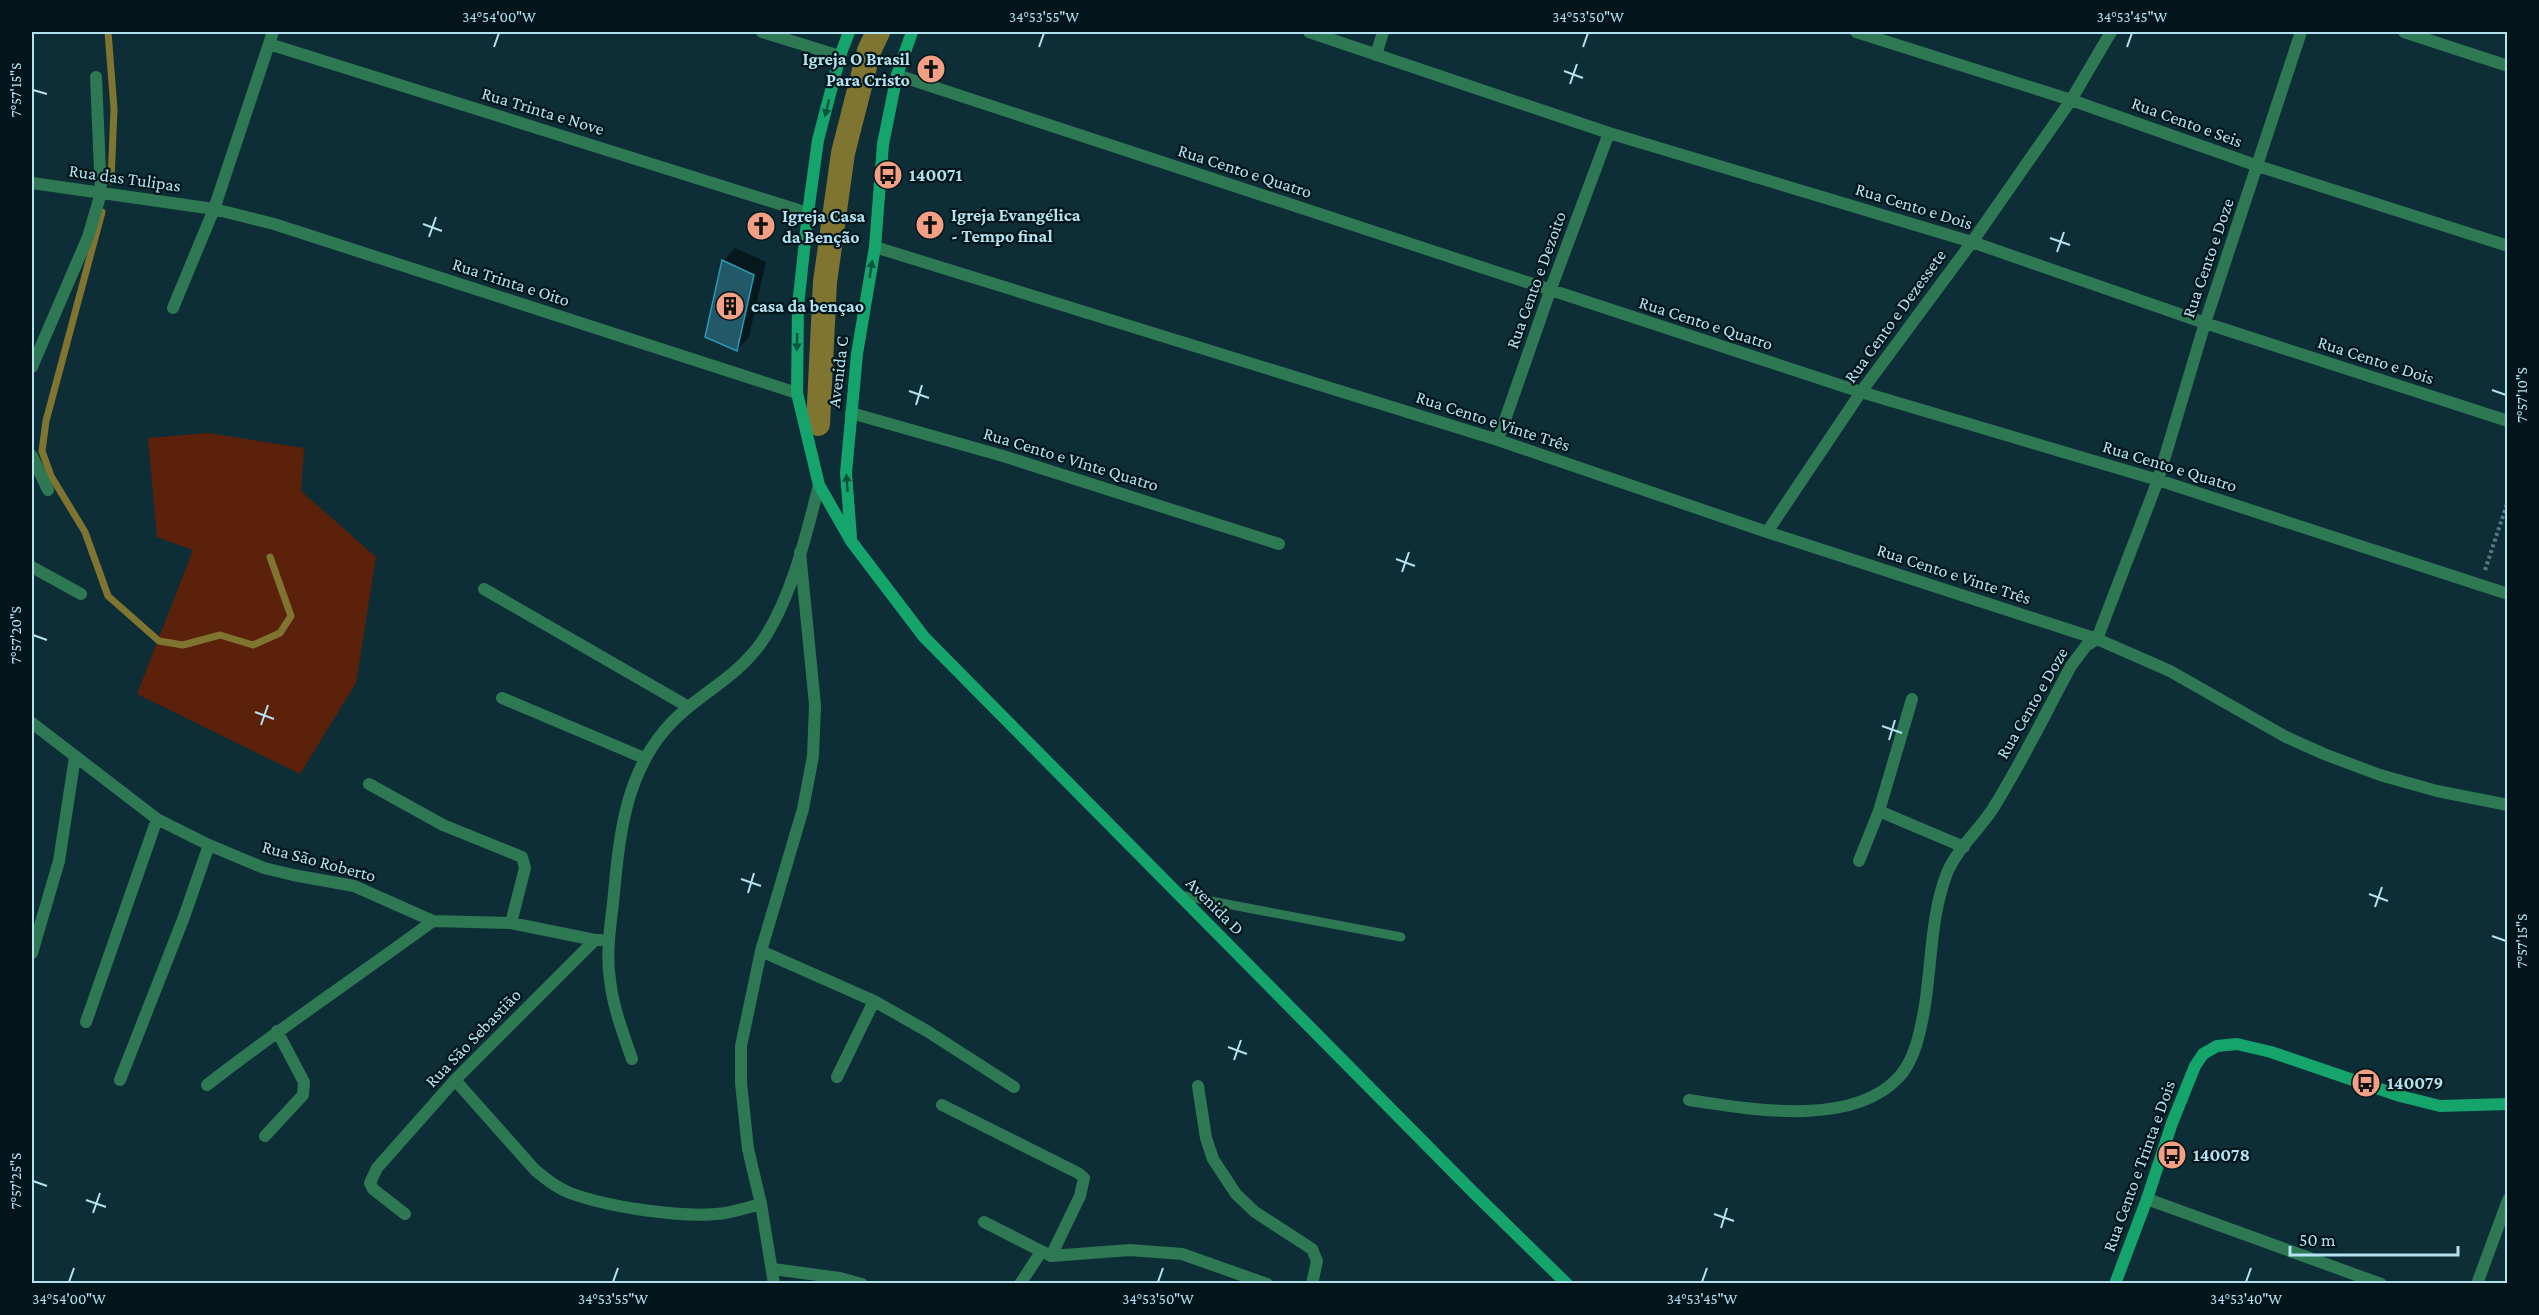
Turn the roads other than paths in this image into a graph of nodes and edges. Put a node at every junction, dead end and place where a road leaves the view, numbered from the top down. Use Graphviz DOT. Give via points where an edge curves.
graph roads {
  1 [pos="273,32"];
  2 [pos="762,32"];
  3 [pos="849,32"];
  4 [pos="912,32"];
  5 [pos="1309,32"];
  6 [pos="1383,32"];
  7 [pos="1856,32"];
  8 [pos="2111,32"];
  9 [pos="2301,32"];
  10 [pos="2404,32"];
  11 [pos="268,44"];
  12 [pos="1376,55"];
  13 [pos="840,56"];
  14 [pos="2508,66"];
  15 [pos="897,75"];
  16 [pos="96,77"];
  17 [pos="2071,100"];
  18 [pos="1610,133"];
  19 [pos="2258,166"];
  20 [pos="32,183"];
  21 [pos="101,193"];
  22 [pos="214,208"];
  23 [pos="808,213"];
  24 [pos="1972,242"];
  25 [pos="2508,246"];
  26 [pos="875,247"];
  27 [pos="1550,291"];
  28 [pos="173,308"];
  29 [pos="2205,323"];
  30 [pos="32,368"];
  31 [pos="1861,392"];
  32 [pos="796,393"];
  33 [pos="851,413"];
  34 [pos="2508,421"];
  35 [pos="1498,440"];
  36 [pos="32,456"];
  37 [pos="2158,480"];
  38 [pos="819,485"];
  39 [pos="48,490"];
  40 [pos="1767,532"];
  41 [pos="851,541"];
  42 [pos="1279,544"];
  43 [pos="800,552"];
  44 [pos="32,567"];
  45 [pos="484,589"];
  46 [pos="81,594"];
  47 [pos="2508,594"];
  48 [pos="2097,639"];
  49 [pos="502,698"];
  50 [pos="1912,699"];
  51 [pos="687,706"];
  52 [pos="32,723"];
  53 [pos="75,757"];
  54 [pos="644,758"];
  55 [pos="369,784"];
  56 [pos="2508,805"];
  57 [pos="1879,811"];
  58 [pos="157,819"];
  59 [pos="209,845"];
  60 [pos="1964,847"];
  61 [pos="1859,861"];
  62 [pos="1179,895"];
  63 [pos="433,921"];
  64 [pos="511,923"];
  65 [pos="1401,937"];
  66 [pos="595,940"];
  67 [pos="609,941"];
  68 [pos="761,951"];
  69 [pos="32,953"];
  70 [pos="874,1001"];
  71 [pos="86,1022"];
  72 [pos="277,1031"];
  73 [pos="632,1059"];
  74 [pos="837,1077"];
  75 [pos="120,1080"];
  76 [pos="455,1080"];
  77 [pos="207,1085"];
  78 [pos="1198,1086"];
  79 [pos="1014,1087"];
  80 [pos="1689,1100"];
  81 [pos="2508,1104"];
  82 [pos="942,1105"];
  83 [pos="265,1136"];
  84 [pos="2147,1199"];
  85 [pos="2508,1200"];
  86 [pos="761,1204"];
  87 [pos="405,1214"];
  88 [pos="984,1222"];
  89 [pos="1046,1254"];
  90 [pos="773,1269"];
  91 [pos="774,1284"];
  92 [pos="862,1284"];
  93 [pos="1020,1284"];
  94 [pos="1267,1284"];
  95 [pos="1312,1284"];
  96 [pos="1567,1284"];
  97 [pos="2115,1284"];
  98 [pos="2381,1284"];
  99 [pos="2477,1284"];
  1 -- 11 [label="street"];
  2 -- 13 [label="street"];
  3 -- 13 [label="main road, Avenida D"];
  4 -- 15 [label="main road, Avenida C"];
  5 -- 12 [label="street, Rua Cento e Dois"];
  6 -- 12 [label="street"];
  7 -- 17 [label="street, Rua Cento e Seis"];
  8 -- 17 [label="street, Rua Cento e Dezessete"];
  9 -- 19 [label="street, Rua Cento e Doze"];
  10 -- 14 [label="street"];
  11 -- 22 [label="street"];
  11 -- 23 [label="street, Rua Trinta e Nove"];
  12 -- 18 [label="street, Rua Cento e Dois"];
  13 -- 23 [label="main road, Avenida D, one-way" via="819,141"];
  15 -- 26 [label="main road, Avenida C" via="883,144"];
  15 -- 27 [label="street, Rua Cento e Quatro"];
  16 -- 21 [label="street"];
  17 -- 19 [label="street, Rua Cento e Seis"];
  17 -- 24 [label="street, Rua Cento e Dezessete"];
  18 -- 24 [label="street, Rua Cento e Dois"];
  18 -- 27 [label="street, Rua Cento e Dezoito"];
  19 -- 25 [label="street, Rua Cento e Seis"];
  19 -- 29 [label="street, Rua Cento e Doze"];
  20 -- 21 [label="street, Rua das Tulipas"];
  21 -- 22 [label="street, Rua das Tulipas"];
  21 -- 30 [label="street" via="84,247"];
  22 -- 28 [label="street"];
  22 -- 32 [label="street, Rua Trinta e Oito"];
  23 -- 32 [label="main road, Avenida D, one-way" via="798,306"];
  24 -- 29 [label="street, Rua Cento e Dois"];
  24 -- 31 [label="street, Rua Cento e Dezessete"];
  33 -- 26 [label="main road, Avenida C, one-way"];
  26 -- 35 [label="street, Rua Cento e Vinte Três"];
  27 -- 31 [label="street, Rua Cento e Quatro"];
  27 -- 35 [label="street, Rua Cento e Dezoito"];
  29 -- 34 [label="street, Rua Cento e Dois"];
  29 -- 37 [label="street, Rua Cento e Doze"];
  31 -- 37 [label="street, Rua Cento e Quatro"];
  31 -- 40 [label="street, Rua Cento e Dezessete"];
  32 -- 38 [label="main road, Avenida D"];
  41 -- 33 [label="main road, Avenida C, one-way" via="846,473"];
  33 -- 42 [label="street, Rua Cento e VInte Quatro" via="1003,456"];
  35 -- 40 [label="street, Rua Cento e Vinte Três"];
  36 -- 39 [label="street"];
  37 -- 47 [label="street, Rua Cento e Quatro"];
  37 -- 48 [label="street, Rua Cento e Doze"];
  38 -- 41 [label="main road, Avenida D"];
  38 -- 43 [label="street"];
  40 -- 48 [label="street, Rua Cento e Vinte Três"];
  41 -- 62 [label="main road, Avenida D" via="924,637"];
  43 -- 51 [label="street" via="778,612 762,642 743,666"];
  43 -- 68 [label="street" via="814,705 813,756 803,809"];
  44 -- 46 [label="street"];
  45 -- 51 [label="street"];
  48 -- 56 [label="street, Rua Cento e Vinte Três" via="2170,671 2286,737 2324,754 2437,791"];
  48 -- 60 [label="street, Rua Cento e Doze" via="2086,646 2071,666 1991,810"];
  49 -- 54 [label="street"];
  50 -- 57 [label="street"];
  51 -- 54 [label="street"];
  52 -- 53 [label="street, Rua São Roberto"];
  53 -- 58 [label="street, Rua São Roberto"];
  53 -- 69 [label="street" via="59,861"];
  54 -- 67 [label="street" via="620,832"];
  55 -- 64 [label="street" via="443,825 522,857 525,868"];
  57 -- 60 [label="street"];
  57 -- 61 [label="street"];
  58 -- 59 [label="street, Rua São Roberto"];
  58 -- 71 [label="street"];
  59 -- 63 [label="street, Rua São Roberto" via="264,868 354,886"];
  59 -- 75 [label="street"];
  60 -- 80 [label="street, Rua Cento e Doze" via="1946,875 1933,929 1924,1011 1910,1061 1899,1077 1882,1092 1856,1104 1829,1108 1749,1108"];
  62 -- 65 [label="lane"];
  62 -- 96 [label="main road, Avenida D"];
  63 -- 64 [label="street, Rua São Roberto"];
  63 -- 72 [label="street"];
  64 -- 66 [label="street, Rua São Roberto"];
  66 -- 67 [label="street"];
  66 -- 76 [label="street, Rua São Sebastião"];
  67 -- 73 [label="street" via="609,979"];
  68 -- 70 [label="street"];
  68 -- 86 [label="street" via="741,1046 748,1149"];
  70 -- 74 [label="street"];
  70 -- 79 [label="street"];
  72 -- 77 [label="street"];
  72 -- 83 [label="street" via="304,1088 303,1095"];
  76 -- 86 [label="street" via="535,1170 569,1193 652,1211 691,1214 724,1213"];
  76 -- 87 [label="street, Rua São Sebastião" via="372,1177 373,1190"];
  78 -- 95 [label="street" via="1213,1159 1236,1194 1254,1212 1312,1249 1317,1261"];
  81 -- 84 [label="main road, Rua Cento e Trinta e Dois" via="2440,1106 2271,1052 2237,1044 2217,1046 2195,1066"];
  82 -- 89 [label="street" via="1084,1178 1080,1196"];
  84 -- 97 [label="main road, Rua Cento e Trinta e Dois"];
  84 -- 98 [label="street"];
  85 -- 99 [label="street"];
  86 -- 90 [label="street"];
  88 -- 89 [label="street"];
  89 -- 93 [label="street"];
  89 -- 94 [label="street" via="1130,1250 1182,1254"];
  90 -- 91 [label="street"];
  90 -- 92 [label="street"];
}
